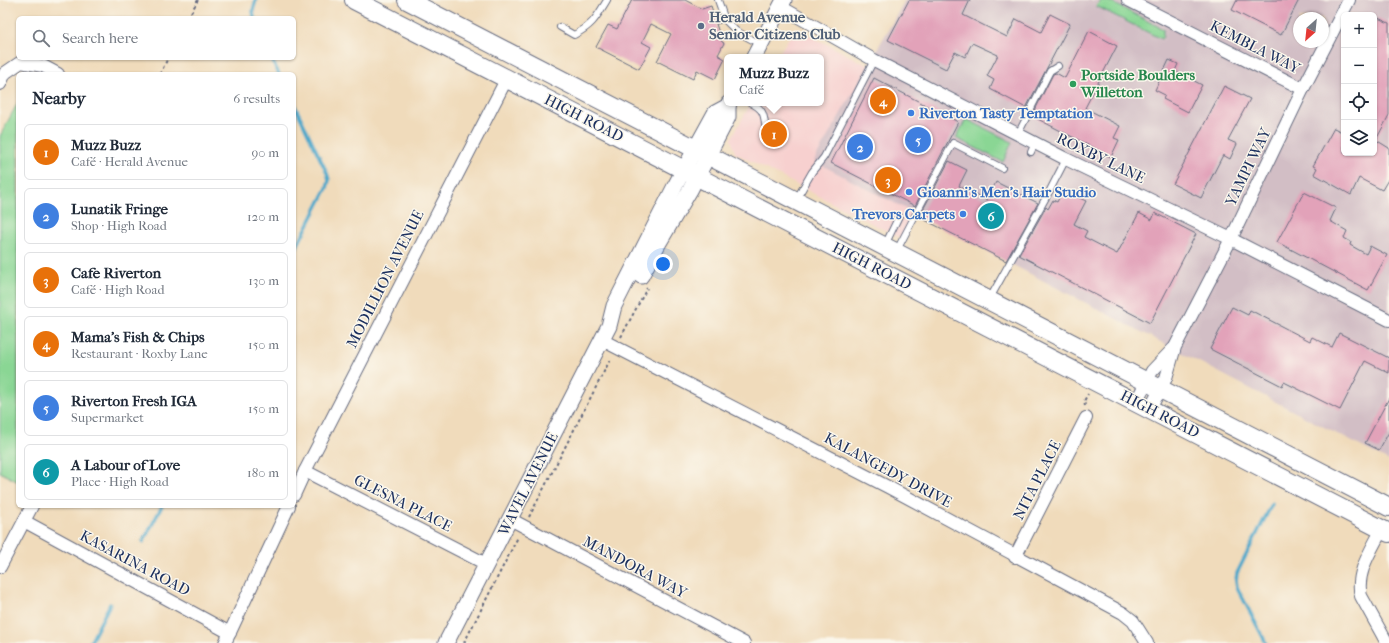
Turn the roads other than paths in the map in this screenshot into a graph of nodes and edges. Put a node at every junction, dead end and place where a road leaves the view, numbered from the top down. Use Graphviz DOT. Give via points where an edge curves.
graph roads {
  1 [pos="354,0"];
  2 [pos="607,0"];
  3 [pos="718,0"];
  4 [pos="1128,0"];
  5 [pos="1349,0"];
  6 [pos="409,1"];
  7 [pos="782,4"];
  8 [pos="560,27"];
  9 [pos="758,51"];
  10 [pos="874,60"];
  11 [pos="1058,66"];
  12 [pos="54,72"];
  13 [pos="507,78"];
  14 [pos="0,84"];
  15 [pos="1303,89"];
  16 [pos="725,106"];
  17 [pos="757,106"];
  18 [pos="765,124"];
  19 [pos="1018,134"];
  20 [pos="702,153"];
  21 [pos="1066,159"];
  22 [pos="1002,168"];
  23 [pos="691,173"];
  24 [pos="796,201"];
  25 [pos="900,216"];
  26 [pos="1232,239"];
  27 [pos="889,250"];
  28 [pos="988,300"];
  29 [pos="1389,320"];
  30 [pos="602,340"];
  31 [pos="1153,386"];
  32 [pos="1143,406"];
  33 [pos="1086,418"];
  34 [pos="305,471"];
  35 [pos="296,491"];
  36 [pos="1389,507"];
  37 [pos="31,508"];
  38 [pos="288,508"];
  39 [pos="510,519"];
  40 [pos="24,522"];
  41 [pos="1386,531"];
  42 [pos="1016,557"];
  43 [pos="486,564"];
  44 [pos="0,568"];
  45 [pos="228,638"];
  46 [pos="446,643"];
  47 [pos="744,643"];
  48 [pos="1147,643"];
  49 [pos="1387,643"];
  1 -- 13 [label="main road, HIGH ROAD"];
  2 -- 8 [label="lane" via="586,29 574,35"];
  3 -- 9 [label="lane" via="725,20"];
  4 -- 15 [label="street, KEMBLA WAY"];
  5 -- 15 [label="street, YAMPI WAY"];
  6 -- 20 [label="main road, HIGH ROAD"];
  7 -- 9 [label="street"];
  7 -- 10 [label="street, ROXBY LANE"];
  10 -- 19 [label="street, ROXBY LANE"];
  10 -- 24 [label="lane" via="824,157 812,172"];
  11 -- 19 [label="lane" via="1050,71"];
  12 -- 14 [label="street" via="43,66 21,62 6,73"];
  13 -- 23 [label="main road, HIGH ROAD"];
  13 -- 34 [label="street, MODILLION AVENUE"];
  15 -- 26 [label="street, YAMPI WAY"];
  16 -- 20 [label="street, WAVEL AVENUE" via="715,113"];
  17 -- 18 [label="lane" via="761,108"];
  19 -- 21 [label="street, ROXBY LANE" via="1033,148"];
  20 -- 23 [label="street, WAVEL AVENUE"];
  20 -- 24 [label="main road, HIGH ROAD"];
  21 -- 26 [label="street, ROXBY LANE"];
  21 -- 28 [label="lane"];
  22 -- 27 [label="lane" via="953,143"];
  23 -- 30 [label="street, WAVEL AVENUE" via="657,246 622,312 609,326"];
  23 -- 32 [label="main road, HIGH ROAD"];
  24 -- 27 [label="main road, HIGH ROAD"];
  25 -- 27 [label="lane"];
  26 -- 29 [label="street, ROXBY LANE"];
  26 -- 31 [label="street, YAMPI WAY" via="1175,347 1152,371"];
  27 -- 28 [label="main road, HIGH ROAD"];
  28 -- 31 [label="main road, HIGH ROAD"];
  30 -- 39 [label="street, WAVEL AVENUE"];
  30 -- 42 [label="street, KALANGEDY DRIVE" via="888,487"];
  31 -- 32 [label="street, YAMPI WAY"];
  31 -- 36 [label="main road, HIGH ROAD"];
  32 -- 41 [label="main road, HIGH ROAD"];
  33 -- 42 [label="street, NITA PLACE"];
  34 -- 35 [label="street, MODILLION AVENUE"];
  34 -- 43 [label="street, GLESNA PLACE"];
  37 -- 40 [label="street"];
  38 -- 45 [label="street"];
  39 -- 43 [label="street, WAVEL AVENUE"];
  39 -- 47 [label="street, MANDORA WAY"];
  40 -- 44 [label="street"];
  40 -- 45 [label="street, KASARINA ROAD"];
  41 -- 49 [label="street" via="1363,568 1359,588"];
  42 -- 48 [label="street, KALANGEDY DRIVE" via="1133,620"];
  43 -- 46 [label="street, WAVEL AVENUE"];
}
